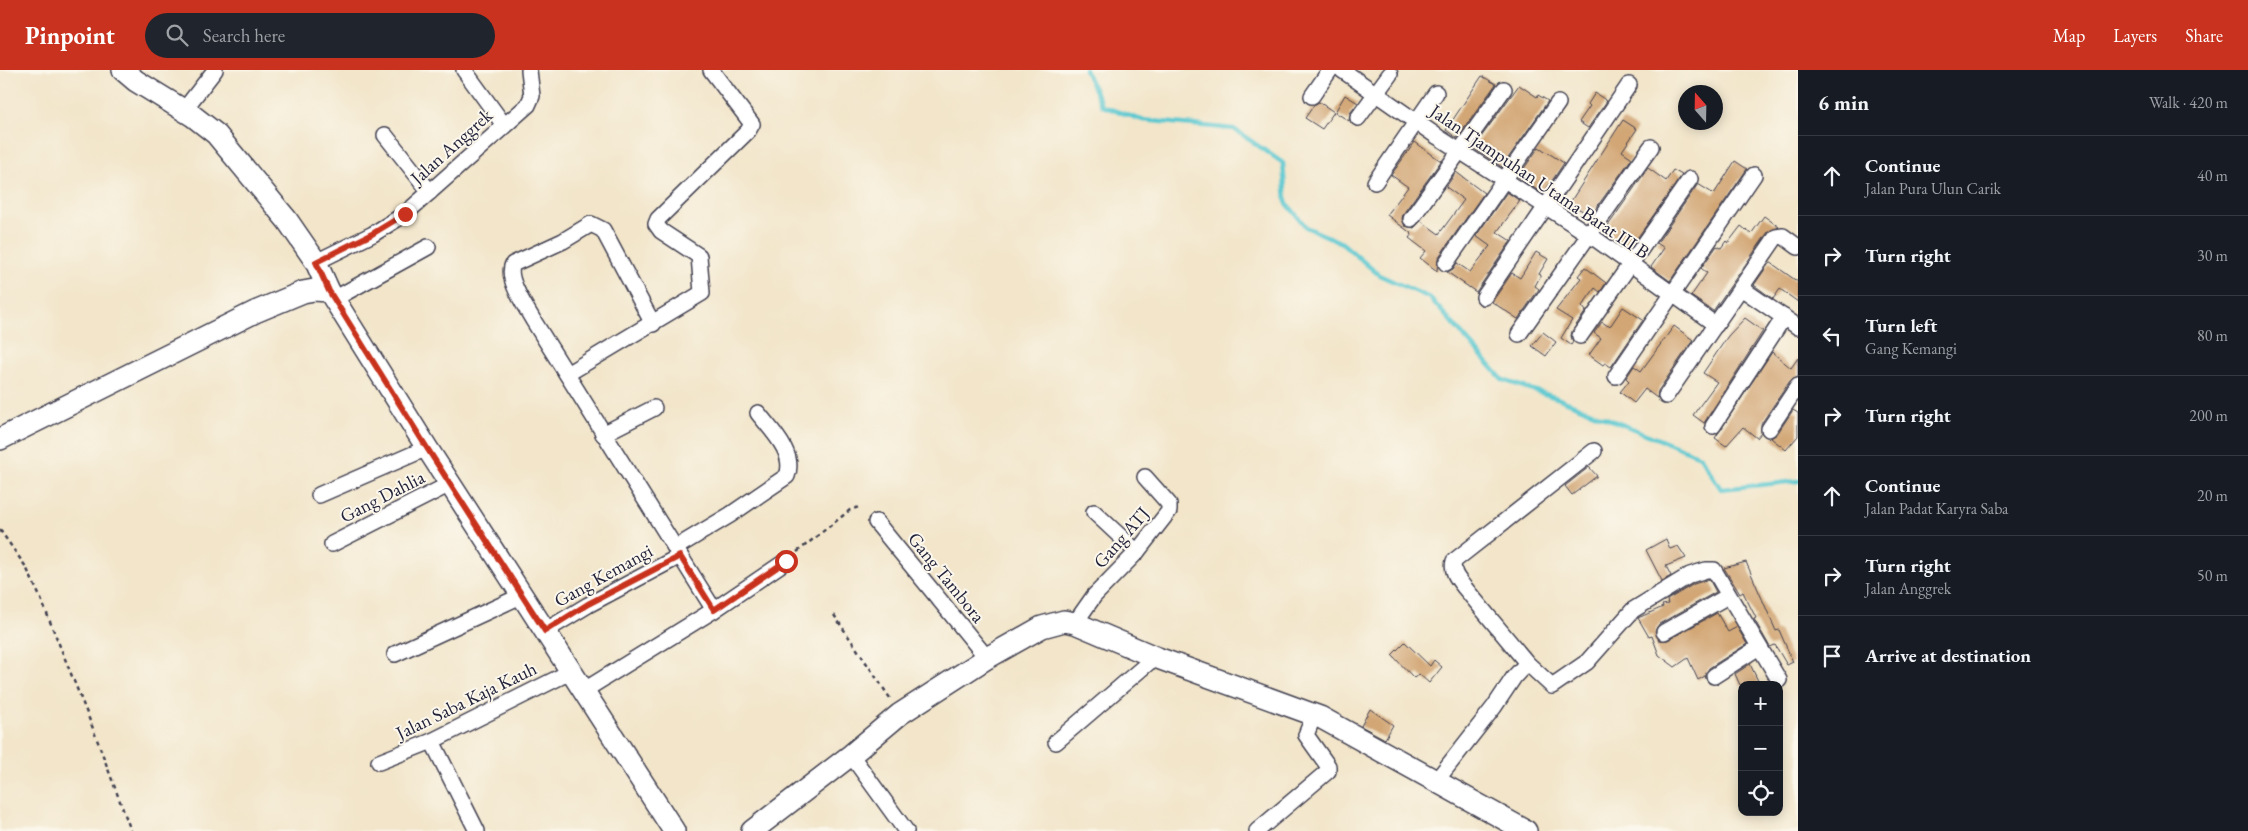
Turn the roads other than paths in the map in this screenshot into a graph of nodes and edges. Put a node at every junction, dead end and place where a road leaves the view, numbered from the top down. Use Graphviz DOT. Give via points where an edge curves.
graph roads {
  1 [pos="123,70"];
  2 [pos="215,70"];
  3 [pos="464,70"];
  4 [pos="529,70"];
  5 [pos="711,70"];
  6 [pos="1330,70"];
  7 [pos="1342,70"];
  8 [pos="1390,74"];
  9 [pos="1630,85"];
  10 [pos="1504,89"];
  11 [pos="1436,93"];
  12 [pos="1376,94"];
  13 [pos="1312,96"];
  14 [pos="1558,104"];
  15 [pos="184,110"];
  16 [pos="1358,118"];
  17 [pos="1417,122"];
  18 [pos="504,125"];
  19 [pos="385,135"];
  20 [pos="1651,146"];
  21 [pos="1459,150"];
  22 [pos="1754,175"];
  23 [pos="1505,179"];
  24 [pos="1690,179"];
  25 [pos="1375,182"];
  26 [pos="430,192"];
  27 [pos="1547,206"];
  28 [pos="1411,218"];
  29 [pos="1590,235"];
  30 [pos="428,247"];
  31 [pos="1798,247"];
  32 [pos="316,262"];
  33 [pos="1446,262"];
  34 [pos="1631,265"];
  35 [pos="1741,288"];
  36 [pos="1672,294"];
  37 [pos="331,295"];
  38 [pos="1484,297"];
  39 [pos="1784,317"];
  40 [pos="653,324"];
  41 [pos="1716,325"];
  42 [pos="1798,327"];
  43 [pos="1519,334"];
  44 [pos="1580,336"];
  45 [pos="567,374"];
  46 [pos="1616,376"];
  47 [pos="1797,389"];
  48 [pos="1666,396"];
  49 [pos="654,408"];
  50 [pos="758,413"];
  51 [pos="1713,426"];
  52 [pos="1769,429"];
  53 [pos="603,434"];
  54 [pos="0,439"];
  55 [pos="427,448"];
  56 [pos="1594,451"];
  57 [pos="1145,477"];
  58 [pos="450,484"];
  59 [pos="319,495"];
  60 [pos="1094,512"];
  61 [pos="876,522"];
  62 [pos="332,544"];
  63 [pos="677,552"];
  64 [pos="1137,552"];
  65 [pos="786,561"];
  66 [pos="523,595"];
  67 [pos="1728,596"];
  68 [pos="714,610"];
  69 [pos="1075,623"];
  70 [pos="545,631"];
  71 [pos="1664,632"];
  72 [pos="1759,647"];
  73 [pos="395,654"];
  74 [pos="987,658"];
  75 [pos="1150,661"];
  76 [pos="1527,664"];
  77 [pos="570,672"];
  78 [pos="1714,676"];
  79 [pos="1779,680"];
  80 [pos="584,691"];
  81 [pos="1314,715"];
  82 [pos="432,741"];
  83 [pos="1056,742"];
  84 [pos="851,755"];
  85 [pos="379,762"];
  86 [pos="1436,781"];
  87 [pos="478,831"];
  88 [pos="674,831"];
  89 [pos="752,831"];
  90 [pos="906,831"];
  91 [pos="1257,831"];
  92 [pos="1526,831"];
  1 -- 15 [label="street" via="136,82"];
  2 -- 15 [label="street"];
  3 -- 18 [label="street"];
  4 -- 18 [label="street, Jalan Anggrek" via="531,101"];
  5 -- 40 [label="street" via="752,124 656,224 658,229 700,256 703,288 700,296"];
  6 -- 13 [label="street"];
  7 -- 12 [label="street, Jalan Tjampuhan Utama Barat III B"];
  8 -- 12 [label="street"];
  9 -- 27 [label="street"];
  10 -- 21 [label="street"];
  11 -- 17 [label="street"];
  12 -- 16 [label="street"];
  12 -- 17 [label="street, Jalan Tjampuhan Utama Barat III B"];
  14 -- 23 [label="street"];
  15 -- 32 [label="street" via="216,134 287,220"];
  17 -- 21 [label="street, Jalan Tjampuhan Utama Barat III B"];
  17 -- 25 [label="street"];
  18 -- 26 [label="street, Jalan Anggrek"];
  19 -- 26 [label="street"];
  20 -- 29 [label="street"];
  21 -- 23 [label="street, Jalan Tjampuhan Utama Barat III B"];
  21 -- 28 [label="street"];
  22 -- 36 [label="street"];
  23 -- 27 [label="street, Jalan Tjampuhan Utama Barat III B"];
  23 -- 33 [label="street"];
  24 -- 34 [label="street"];
  26 -- 32 [label="street, Jalan Anggrek" via="405,214"];
  27 -- 29 [label="street, Jalan Tjampuhan Utama Barat III B"];
  27 -- 38 [label="street"];
  29 -- 34 [label="street, Jalan Tjampuhan Utama Barat III B"];
  29 -- 43 [label="street"];
  30 -- 37 [label="street"];
  31 -- 35 [label="street" via="1783,236 1776,237"];
  32 -- 37 [label="street"];
  34 -- 36 [label="street, Jalan Tjampuhan Utama Barat III B"];
  34 -- 44 [label="street"];
  35 -- 39 [label="street"];
  35 -- 41 [label="street"];
  36 -- 41 [label="street, Jalan Tjampuhan Utama Barat III B"];
  36 -- 46 [label="street"];
  37 -- 54 [label="street" via="314,290 303,292 255,312"];
  37 -- 55 [label="street"];
  39 -- 42 [label="street"];
  39 -- 51 [label="street"];
  40 -- 45 [label="street"];
  40 -- 45 [label="street" via="603,230 594,224 513,264 510,272 513,282"];
  41 -- 48 [label="street"];
  45 -- 53 [label="street"];
  47 -- 52 [label="street"];
  49 -- 53 [label="street"];
  50 -- 63 [label="street, Gang Kemangi" via="783,447 790,465 788,476"];
  53 -- 63 [label="street"];
  55 -- 58 [label="street"];
  55 -- 59 [label="street"];
  56 -- 76 [label="street" via="1454,561 1452,567 1455,575"];
  57 -- 64 [label="street, Gang ATJ" via="1170,509"];
  58 -- 62 [label="street, Gang Dahlia"];
  58 -- 66 [label="street"];
  60 -- 64 [label="street"];
  61 -- 74 [label="street, Gang Tambora"];
  63 -- 68 [label="street"];
  63 -- 70 [label="street, Gang Kemangi"];
  64 -- 69 [label="street, Gang ATJ" via="1094,596"];
  65 -- 68 [label="street"];
  66 -- 70 [label="street"];
  66 -- 73 [label="street"];
  67 -- 71 [label="street"];
  67 -- 72 [label="street"];
  67 -- 76 [label="street" via="1714,570 1699,572 1633,610 1587,662 1555,686 1550,686"];
  68 -- 80 [label="street"];
  69 -- 74 [label="street" via="1064,621 1042,627"];
  69 -- 75 [label="street"];
  70 -- 77 [label="street"];
  72 -- 78 [label="street"];
  72 -- 79 [label="street"];
  74 -- 84 [label="street" via="900,714"];
  75 -- 81 [label="street"];
  75 -- 83 [label="street"];
  76 -- 86 [label="street"];
  77 -- 80 [label="street"];
  77 -- 82 [label="street, Jalan Saba Kaja Kauh"];
  80 -- 88 [label="street"];
  81 -- 86 [label="street"];
  81 -- 91 [label="street" via="1306,735 1328,766 1328,771"];
  82 -- 85 [label="street, Jalan Saba Kaja Kauh"];
  82 -- 87 [label="street"];
  84 -- 89 [label="street"];
  84 -- 90 [label="street"];
  86 -- 92 [label="street"];
}
